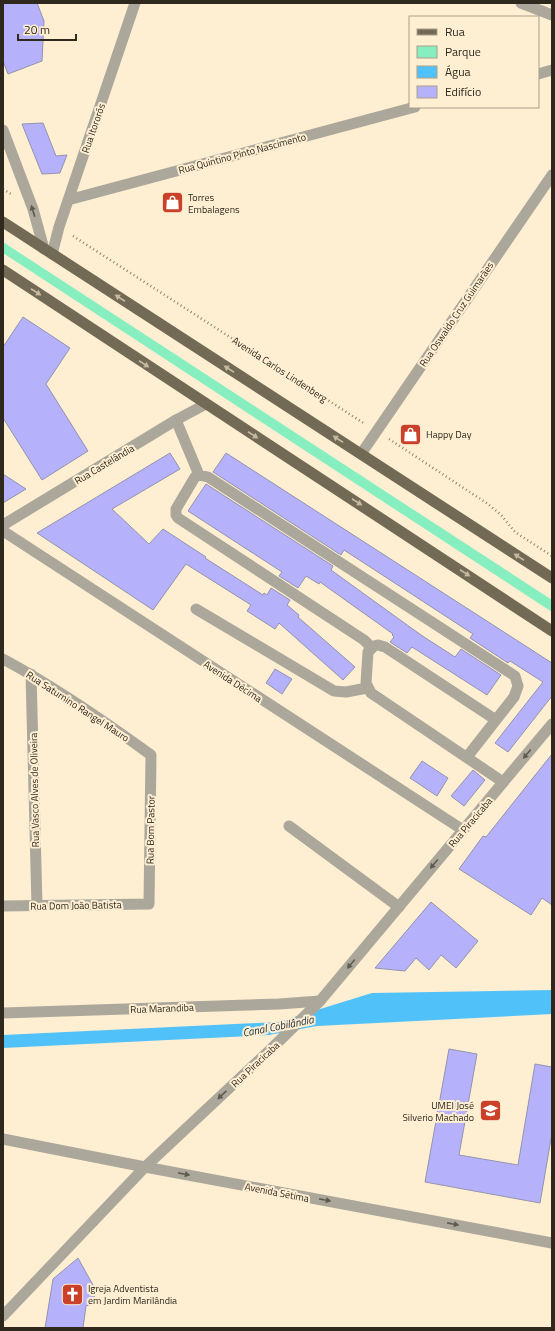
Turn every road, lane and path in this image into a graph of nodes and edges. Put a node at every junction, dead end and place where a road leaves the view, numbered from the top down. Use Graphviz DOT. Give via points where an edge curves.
graph roads {
  1 [pos="135,3"];
  2 [pos="521,3"];
  3 [pos="552,14"];
  4 [pos="552,70"];
  5 [pos="539,74"];
  6 [pos="411,108"];
  7 [pos="3,130"];
  8 [pos="552,175"];
  9 [pos="3,189"];
  10 [pos="68,200"];
  11 [pos="33,209"];
  12 [pos="3,222"];
  13 [pos="59,227"];
  14 [pos="48,251"];
  15 [pos="3,270"];
  16 [pos="206,404"];
  17 [pos="176,420"];
  18 [pos="376,431"];
  19 [pos="361,454"];
  20 [pos="199,476"];
  21 [pos="3,525"];
  22 [pos="3,531"];
  23 [pos="552,556"];
  24 [pos="552,578"];
  25 [pos="196,609"];
  26 [pos="552,631"];
  27 [pos="371,649"];
  28 [pos="3,659"];
  29 [pos="31,674"];
  30 [pos="367,688"];
  31 [pos="496,720"];
  32 [pos="552,724"];
  33 [pos="151,755"];
  34 [pos="467,757"];
  35 [pos="503,782"];
  36 [pos="289,826"];
  37 [pos="463,830"];
  38 [pos="149,904"];
  39 [pos="3,906"];
  40 [pos="37,906"];
  41 [pos="399,907"];
  42 [pos="317,1004"];
  43 [pos="3,1013"];
  44 [pos="3,1139"];
  45 [pos="145,1167"];
  46 [pos="552,1243"];
  47 [pos="3,1316"];
  1 -- 10 [label="street, Rua Itororós"];
  2 -- 3 [label="street"];
  4 -- 5 [label="street"];
  6 -- 10 [label="street, Rua Quintino Pinto Nascimento"];
  7 -- 11 [label="street"];
  8 -- 18 [label="street, Rua Oswaldo Cruz Guimarães"];
  9 -- 11 [label="path"];
  10 -- 13 [label="street, Rua Itororós"];
  14 -- 11 [label="street, one-way"];
  12 -- 14 [label="main road"];
  13 -- 14 [label="street, Rua Itororós"];
  13 -- 18 [label="path, Avenida Carlos Lindenberg"];
  19 -- 14 [label="main road, one-way"];
  15 -- 16 [label="main road, one-way"];
  16 -- 17 [label="street, Rua Castelândia"];
  16 -- 26 [label="main road, one-way"];
  17 -- 20 [label="street"];
  17 -- 21 [label="street, Rua Castelândia"];
  18 -- 19 [label="street, Rua Oswaldo Cruz Guimarães"];
  18 -- 23 [label="path, Avenida Carlos Lindenberg" via="488,504 515,532"];
  24 -- 19 [label="main road, one-way"];
  20 -- 27 [label="street" via="192,481 176,509 178,518 364,640"];
  20 -- 31 [label="street" via="208,477 515,676 517,692"];
  22 -- 37 [label="street, Avenida Décima"];
  25 -- 30 [label="street" via="334,691 346,692"];
  27 -- 30 [label="street" via="368,657"];
  27 -- 31 [label="street" via="378,645 385,647"];
  28 -- 29 [label="street, Rua Saturnino Rangel Mauro"];
  29 -- 33 [label="street, Rua Saturnino Rangel Mauro"];
  29 -- 40 [label="street, Rua Vasco Alves de Oliveira"];
  30 -- 34 [label="street"];
  31 -- 34 [label="street"];
  32 -- 35 [label="street, Rua Piracicaba, one-way"];
  33 -- 38 [label="street, Rua Bom Pastor"];
  34 -- 35 [label="street"];
  35 -- 37 [label="street, Rua Piracicaba"];
  36 -- 41 [label="street"];
  37 -- 41 [label="street, Rua Piracicaba, one-way"];
  38 -- 40 [label="street, Rua Dom João Batista"];
  39 -- 40 [label="street, Rua Dom João Batista"];
  41 -- 42 [label="street, Rua Piracicaba, one-way"];
  42 -- 43 [label="street, Rua Marandiba"];
  42 -- 45 [label="street, Rua Piracicaba, one-way"];
  44 -- 45 [label="street, Avenida Sétima"];
  45 -- 46 [label="street, Avenida Sétima, one-way"];
  45 -- 47 [label="street, Rua Piracicaba"];
}
